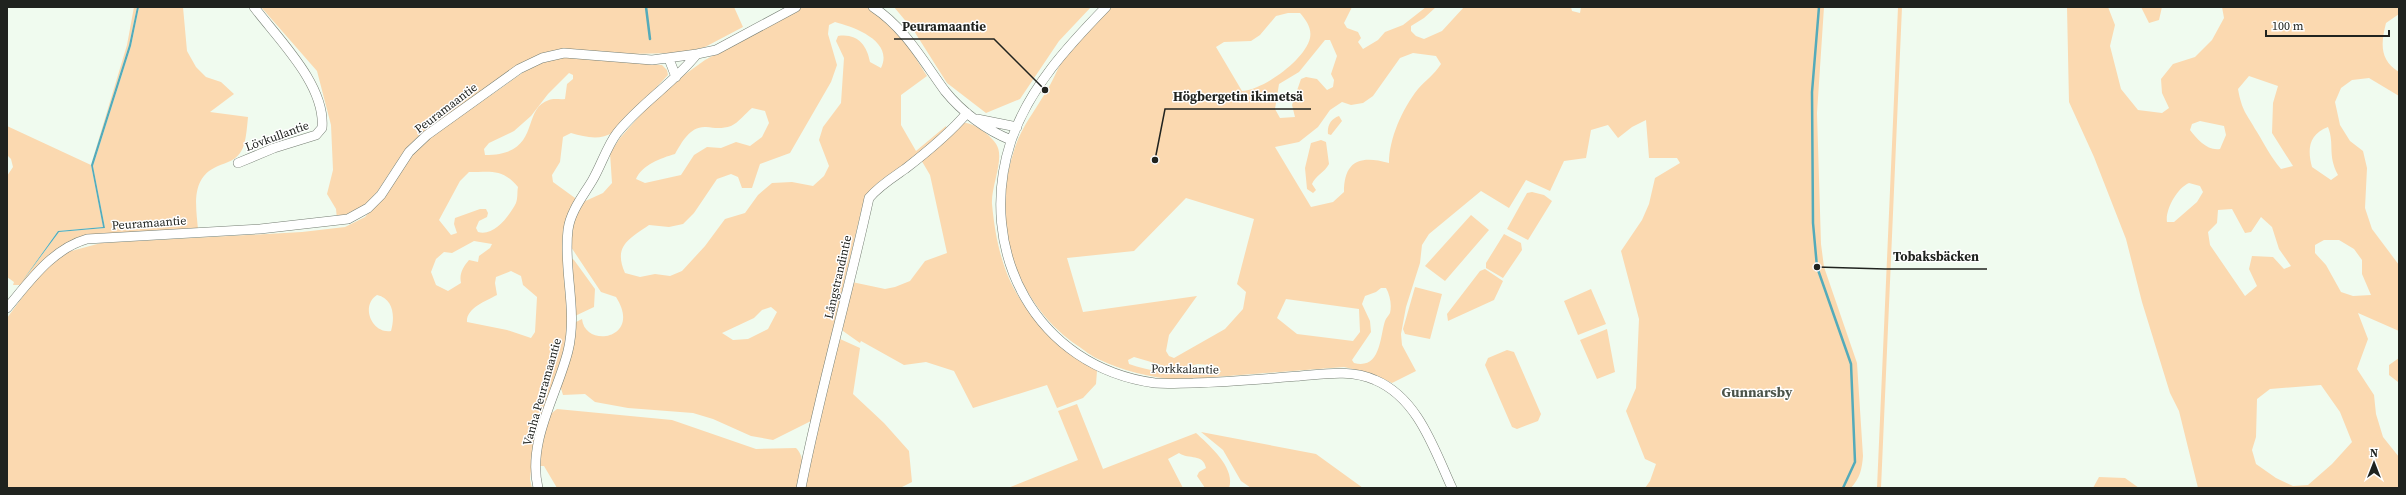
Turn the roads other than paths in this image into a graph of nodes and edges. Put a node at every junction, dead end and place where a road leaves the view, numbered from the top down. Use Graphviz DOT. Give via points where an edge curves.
graph roads {
  1 [pos="254,7"];
  2 [pos="796,7"];
  3 [pos="873,7"];
  4 [pos="1106,7"];
  5 [pos="697,54"];
  6 [pos="669,59"];
  7 [pos="676,77"];
  8 [pos="967,113"];
  9 [pos="977,119"];
  10 [pos="1017,127"];
  11 [pos="1011,140"];
  12 [pos="238,163"];
  13 [pos="7,308"];
  14 [pos="538,488"];
  15 [pos="801,488"];
  16 [pos="1452,488"];
  1 -- 12 [label="street, Lövkullantie" via="298,62 312,86 322,110 322,128 316,135"];
  2 -- 5 [label="street, Peuramaantie" via="716,50"];
  3 -- 8 [label="street" via="902,32 946,91"];
  4 -- 10 [label="street, Porkkalantie" via="1051,67"];
  5 -- 6 [label="street, Peuramaantie"];
  5 -- 7 [label="street, Vanha Peuramaantie"];
  6 -- 7 [label="street"];
  6 -- 13 [label="street, Peuramaantie" via="638,60 578,53 542,58 519,69 427,135 409,152 381,195 368,208 348,219 260,229 87,239 68,246 52,258"];
  7 -- 14 [label="street, Vanha Peuramaantie" via="617,133 575,209 568,228 572,328 568,351 543,424 536,464"];
  8 -- 9 [label="street"];
  8 -- 15 [label="street, Långstrandintie" via="955,127 869,198"];
  9 -- 10 [label="street"];
  9 -- 11 [label="street" via="990,130"];
  10 -- 11 [label="street, Porkkalantie"];
  11 -- 16 [label="street, Porkkalantie" via="1004,165 1000,196 1002,234 1007,258 1017,286 1028,304 1040,321 1060,340 1104,368 1156,383 1216,382 1337,373 1374,379 1387,386 1409,406"];
}
